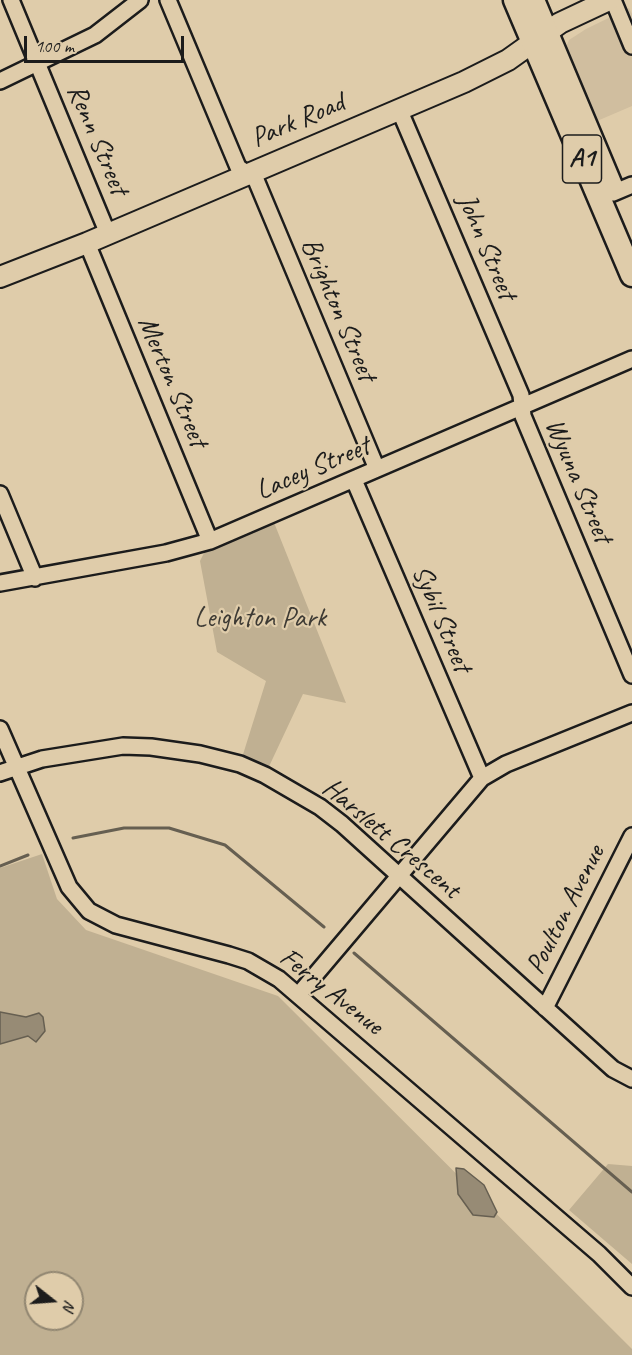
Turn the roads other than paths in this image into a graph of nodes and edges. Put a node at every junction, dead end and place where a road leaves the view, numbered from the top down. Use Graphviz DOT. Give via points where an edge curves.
graph roads {
  1 [pos="11,0"];
  2 [pos="140,0"];
  3 [pos="168,0"];
  4 [pos="515,0"];
  5 [pos="533,0"];
  6 [pos="609,0"];
  7 [pos="613,0"];
  8 [pos="540,37"];
  9 [pos="632,46"];
  10 [pos="37,63"];
  11 [pos="0,81"];
  12 [pos="399,109"];
  13 [pos="247,174"];
  14 [pos="623,189"];
  15 [pos="108,234"];
  16 [pos="632,237"];
  17 [pos="87,243"];
  18 [pos="632,275"];
  19 [pos="0,277"];
  20 [pos="632,359"];
  21 [pos="522,406"];
  22 [pos="377,469"];
  23 [pos="354,480"];
  24 [pos="0,494"];
  25 [pos="210,541"];
  26 [pos="35,578"];
  27 [pos="0,584"];
  28 [pos="632,675"];
  29 [pos="632,713"];
  30 [pos="0,729"];
  31 [pos="16,768"];
  32 [pos="0,773"];
  33 [pos="482,778"];
  34 [pos="632,836"];
  35 [pos="400,878"];
  36 [pos="299,994"];
  37 [pos="545,1008"];
  38 [pos="632,1079"];
  39 [pos="632,1287"];
  1 -- 10 [label="street, Renn Street"];
  2 -- 10 [label="street" via="103,30"];
  3 -- 13 [label="street, Brighton Street" via="237,167"];
  4 -- 8 [label="highway, A1"];
  5 -- 8 [label="highway, A1"];
  6 -- 8 [label="main road, Park Road"];
  7 -- 9 [label="street"];
  8 -- 12 [label="main road, Park Road" via="491,70"];
  8 -- 14 [label="highway, A1"];
  8 -- 18 [label="highway, A1"];
  10 -- 11 [label="street"];
  10 -- 15 [label="street, Renn Street"];
  12 -- 13 [label="main road, Park Road"];
  12 -- 21 [label="street, John Street" via="521,395"];
  13 -- 15 [label="main road, Park Road"];
  13 -- 22 [label="street, Brighton Street" via="256,180"];
  14 -- 16 [label="highway, A1"];
  15 -- 17 [label="main road, Park Road"];
  17 -- 19 [label="main road, Park Road"];
  17 -- 25 [label="street, Merton Street"];
  20 -- 21 [label="street, Lacey Street"];
  21 -- 22 [label="street, Lacey Street"];
  21 -- 28 [label="street, Wyuna Street"];
  22 -- 23 [label="street, Lacey Street"];
  23 -- 25 [label="street, Lacey Street"];
  23 -- 33 [label="street, Sybil Street"];
  24 -- 26 [label="street"];
  25 -- 26 [label="street, Lacey Street"];
  26 -- 27 [label="street, Lacey Street"];
  29 -- 33 [label="street" via="506,764"];
  30 -- 31 [label="street, Ferry Avenue"];
  31 -- 32 [label="street, Harslett Crescent"];
  31 -- 35 [label="street, Harslett Crescent" via="69,753 123,746 176,749 222,759 265,775 320,807"];
  31 -- 36 [label="street, Ferry Avenue" via="69,887 89,910 116,925 248,961"];
  33 -- 35 [label="street"];
  34 -- 37 [label="street, Poulton Avenue"];
  35 -- 36 [label="street"];
  35 -- 37 [label="street, Harslett Crescent"];
  36 -- 39 [label="street, Ferry Avenue" via="590,1246"];
  37 -- 38 [label="street, Harslett Crescent" via="613,1069"];
}
